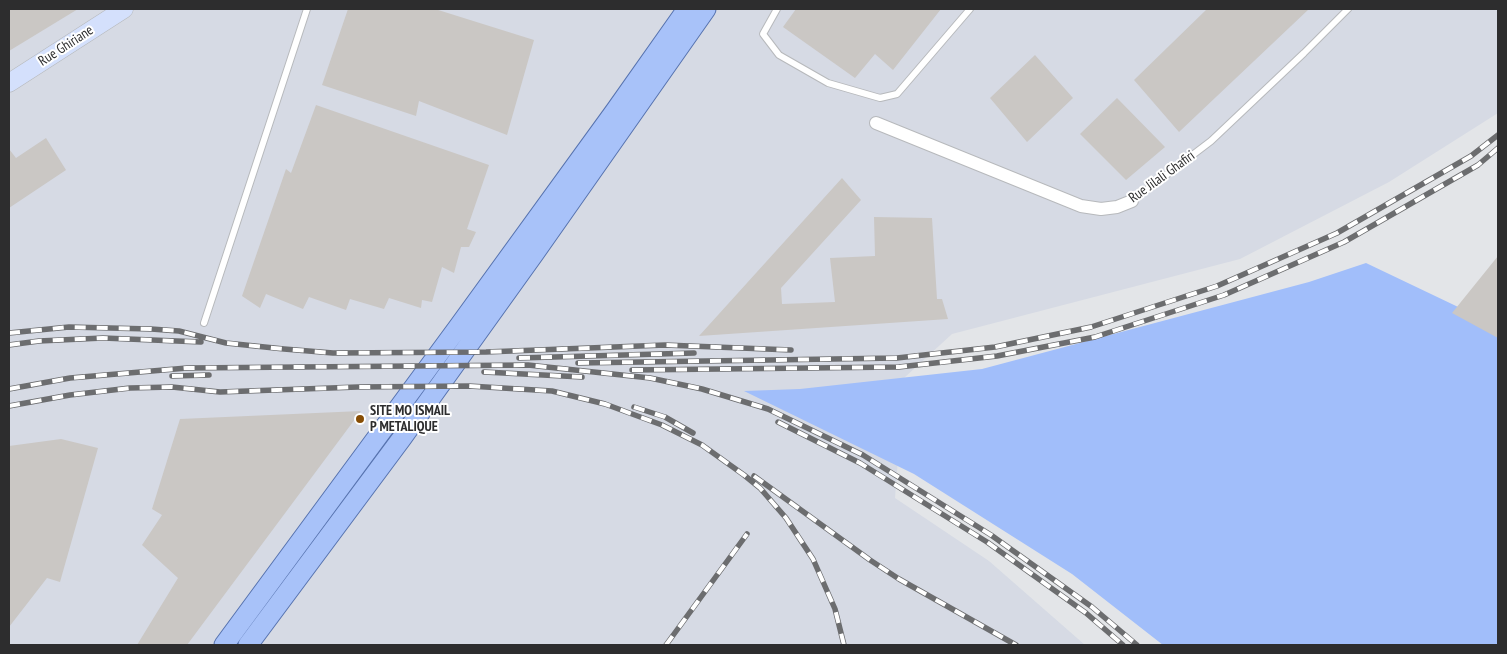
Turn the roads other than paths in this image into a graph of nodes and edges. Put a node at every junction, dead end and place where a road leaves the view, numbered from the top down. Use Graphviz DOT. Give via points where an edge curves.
graph roads {
  1 [pos="124,9"];
  2 [pos="307,9"];
  3 [pos="687,9"];
  4 [pos="706,9"];
  5 [pos="777,9"];
  6 [pos="970,9"];
  7 [pos="1348,9"];
  8 [pos="9,83"];
  9 [pos="876,123"];
  10 [pos="1132,201"];
  11 [pos="204,323"];
  12 [pos="224,645"];
  13 [pos="248,645"];
  1 -- 8 [label="street, Rue Ghiriane"];
  2 -- 11 [label="lane"];
  3 -- 12 [label="main road"];
  4 -- 13 [label="main road" via="402,438"];
  5 -- 6 [label="lane" via="763,34 780,55 828,83 880,98 897,94"];
  7 -- 10 [label="lane, Rue Jilali Ghafiri" via="1211,140"];
  9 -- 10 [label="street, Rue Jilali Ghafiri" via="1081,206 1101,209"];
}
